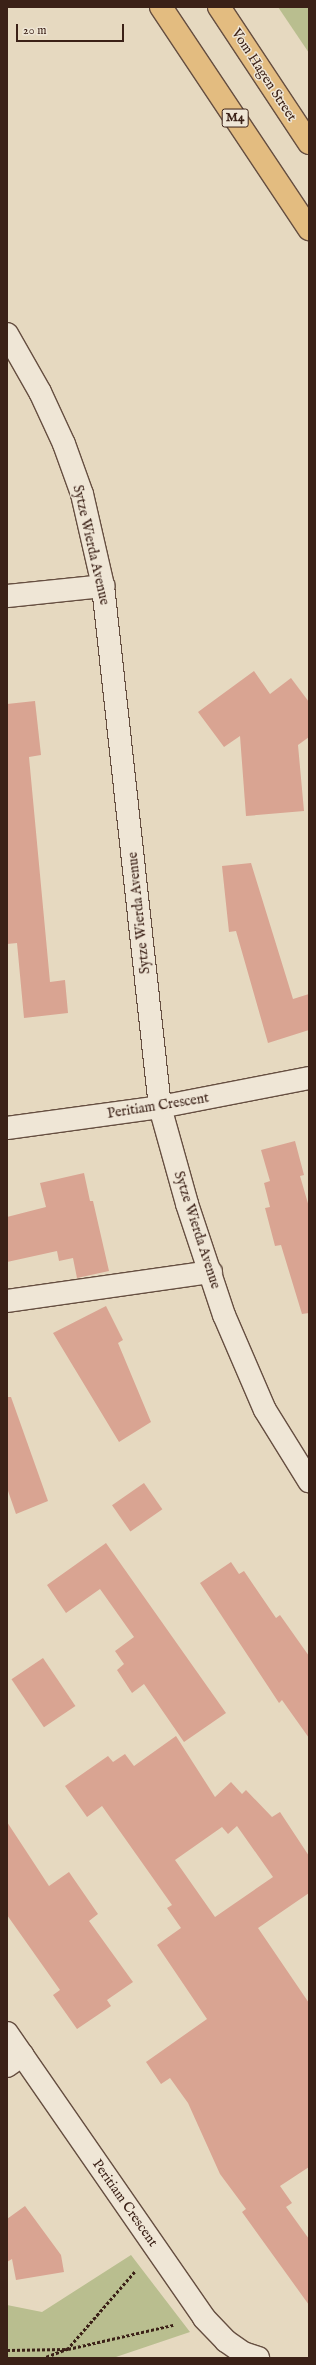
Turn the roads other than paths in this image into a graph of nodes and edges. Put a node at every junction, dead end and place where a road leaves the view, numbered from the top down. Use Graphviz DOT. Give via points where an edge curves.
graph roads {
  1 [pos="161,7"];
  2 [pos="219,7"];
  3 [pos="309,143"];
  4 [pos="309,229"];
  5 [pos="7,334"];
  6 [pos="103,586"];
  7 [pos="7,596"];
  8 [pos="309,1078"];
  9 [pos="160,1107"];
  10 [pos="7,1128"];
  11 [pos="211,1272"];
  12 [pos="7,1301"];
  13 [pos="309,1481"];
  14 [pos="7,2033"];
  15 [pos="15,2061"];
  16 [pos="258,2358"];
  1 -- 4 [label="main road, M4"];
  2 -- 3 [label="main road, Vom Hagen Street"];
  5 -- 6 [label="street, Sytze Wierda Avenue" via="40,392 64,444 82,494"];
  6 -- 7 [label="street"];
  6 -- 9 [label="street, Sytze Wierda Avenue"];
  8 -- 9 [label="street, Peritiam Crescent"];
  9 -- 10 [label="street, Peritiam Crescent"];
  9 -- 11 [label="street, Sytze Wierda Avenue" via="187,1204"];
  11 -- 12 [label="street"];
  11 -- 13 [label="street, Sytze Wierda Avenue" via="224,1315 265,1410"];
  14 -- 15 [label="street, Peritiam Crescent"];
  15 -- 16 [label="street, Peritiam Crescent" via="156,2248 204,2318 226,2341 243,2353"];
}
